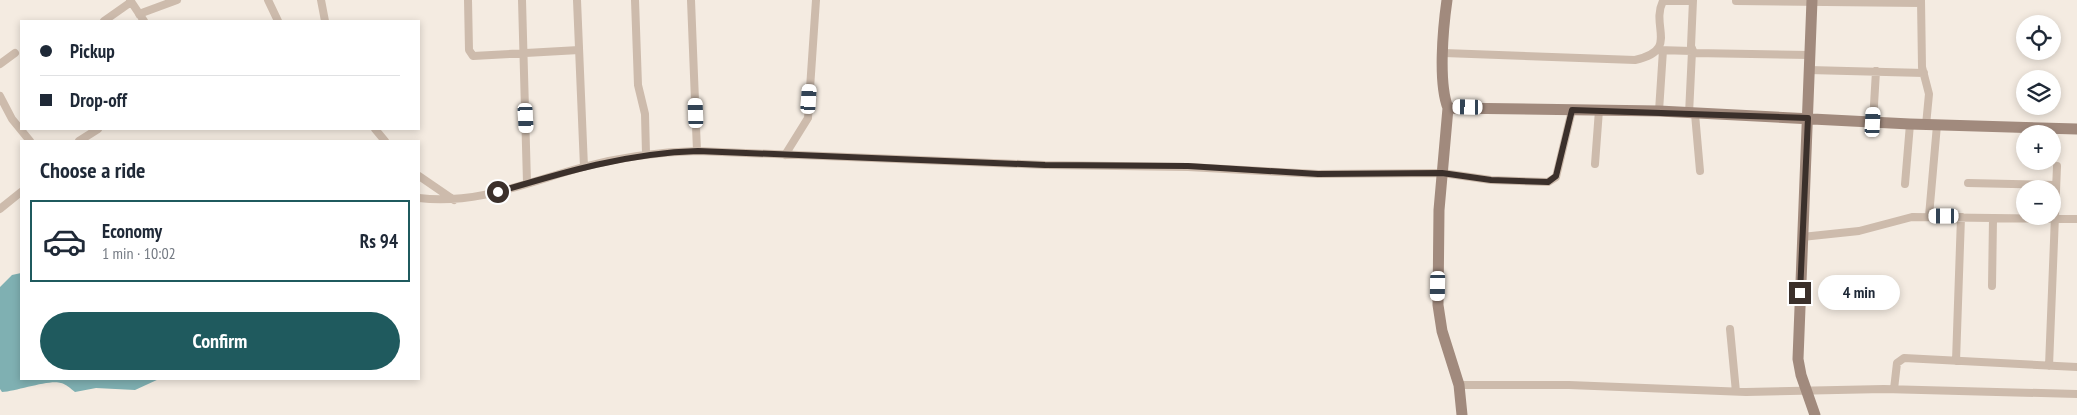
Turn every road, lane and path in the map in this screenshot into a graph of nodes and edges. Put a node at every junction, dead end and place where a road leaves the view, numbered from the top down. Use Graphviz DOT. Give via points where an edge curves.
graph roads {
  1 [pos="177,0"];
  2 [pos="268,0"];
  3 [pos="321,0"];
  4 [pos="468,0"];
  5 [pos="522,0"];
  6 [pos="577,0"];
  7 [pos="634,0"];
  8 [pos="691,0"];
  9 [pos="816,0"];
  10 [pos="1447,0"];
  11 [pos="1812,0"];
  12 [pos="131,1"];
  13 [pos="1693,1"];
  14 [pos="1736,1"];
  15 [pos="1921,1"];
  16 [pos="139,14"];
  17 [pos="105,20"];
  18 [pos="143,20"];
  19 [pos="278,20"];
  20 [pos="325,20"];
  21 [pos="579,50"];
  22 [pos="1660,50"];
  23 [pos="1444,52"];
  24 [pos="1692,52"];
  25 [pos="15,53"];
  26 [pos="523,53"];
  27 [pos="1809,55"];
  28 [pos="0,64"];
  29 [pos="1809,70"];
  30 [pos="1876,71"];
  31 [pos="1924,73"];
  32 [pos="0,96"];
  33 [pos="1448,108"];
  34 [pos="1572,110"];
  35 [pos="1599,110"];
  36 [pos="1659,112"];
  37 [pos="1692,114"];
  38 [pos="1808,118"];
  39 [pos="1873,122"];
  40 [pos="1910,124"];
  41 [pos="1932,125"];
  42 [pos="20,129"];
  43 [pos="2077,129"];
  44 [pos="21,130"];
  45 [pos="96,130"];
  46 [pos="376,130"];
  47 [pos="29,140"];
  48 [pos="81,140"];
  49 [pos="384,140"];
  50 [pos="698,151"];
  51 [pos="646,154"];
  52 [pos="785,154"];
  53 [pos="1595,164"];
  54 [pos="584,167"];
  55 [pos="1700,171"];
  56 [pos="1442,173"];
  57 [pos="420,177"];
  58 [pos="527,183"];
  59 [pos="1968,183"];
  60 [pos="1905,184"];
  61 [pos="2016,184"];
  62 [pos="20,193"];
  63 [pos="420,198"];
  64 [pos="454,200"];
  65 [pos="0,209"];
  66 [pos="1929,216"];
  67 [pos="1962,217"];
  68 [pos="1993,219"];
  69 [pos="2016,219"];
  70 [pos="2061,219"];
  71 [pos="2077,219"];
  72 [pos="2056,225"];
  73 [pos="1802,237"];
  74 [pos="1992,286"];
  75 [pos="1730,330"];
  76 [pos="1956,361"];
  77 [pos="2049,366"];
  78 [pos="2077,367"];
  79 [pos="1459,385"];
  80 [pos="1894,389"];
  81 [pos="1736,392"];
  82 [pos="1807,392"];
  83 [pos="2077,394"];
  84 [pos="1462,415"];
  85 [pos="1815,415"];
  1 -- 16 [label="street"];
  2 -- 19 [label="street"];
  3 -- 20 [label="street"];
  4 -- 26 [label="street" via="471,55"];
  5 -- 26 [label="street"];
  6 -- 21 [label="street"];
  7 -- 51 [label="street" via="638,85 645,114"];
  8 -- 50 [label="street"];
  9 -- 52 [label="street" via="808,118"];
  10 -- 23 [label="street"];
  11 -- 14 [label="street"];
  11 -- 15 [label="street"];
  11 -- 27 [label="street"];
  12 -- 16 [label="street"];
  12 -- 17 [label="street"];
  13 -- 22 [label="street" via="1662,3"];
  13 -- 24 [label="street"];
  15 -- 31 [label="street" via="1920,39"];
  16 -- 18 [label="street"];
  21 -- 26 [label="street"];
  21 -- 54 [label="street"];
  22 -- 23 [label="street" via="1627,61"];
  22 -- 24 [label="street"];
  22 -- 36 [label="street"];
  23 -- 33 [label="street" via="1443,93"];
  24 -- 27 [label="street"];
  24 -- 37 [label="street"];
  25 -- 28 [label="street"];
  26 -- 58 [label="street"];
  27 -- 29 [label="street"];
  29 -- 30 [label="street"];
  29 -- 38 [label="street"];
  30 -- 31 [label="street"];
  30 -- 39 [label="street"];
  31 -- 41 [label="street"];
  32 -- 42 [label="street"];
  33 -- 34 [label="street"];
  33 -- 56 [label="street"];
  34 -- 35 [label="street"];
  34 -- 56 [label="street" via="1556,176 1552,180 1491,180"];
  35 -- 36 [label="street"];
  35 -- 53 [label="street"];
  36 -- 37 [label="street"];
  37 -- 38 [label="street"];
  37 -- 55 [label="street"];
  38 -- 39 [label="street"];
  38 -- 73 [label="street"];
  39 -- 40 [label="street"];
  40 -- 41 [label="street"];
  40 -- 60 [label="street"];
  41 -- 43 [label="street"];
  41 -- 66 [label="street"];
  44 -- 47 [label="street"];
  45 -- 48 [label="street"];
  46 -- 49 [label="street"];
  50 -- 51 [label="street"];
  50 -- 52 [label="street"];
  51 -- 54 [label="street"];
  52 -- 56 [label="street" via="1045,165 1188,166 1318,174"];
  54 -- 58 [label="street"];
  56 -- 79 [label="street" via="1438,305 1442,331"];
  57 -- 64 [label="street"];
  58 -- 64 [label="street" via="471,199"];
  59 -- 61 [label="street"];
  62 -- 65 [label="street"];
  63 -- 64 [label="street"];
  66 -- 67 [label="street"];
  66 -- 73 [label="street" via="1912,216 1850,232"];
  67 -- 68 [label="street"];
  67 -- 76 [label="street"];
  68 -- 69 [label="street"];
  68 -- 74 [label="street"];
  70 -- 71 [label="street"];
  72 -- 77 [label="street"];
  73 -- 82 [label="street" via="1798,359"];
  75 -- 81 [label="street"];
  76 -- 77 [label="street"];
  76 -- 80 [label="street" via="1901,359 1897,364"];
  77 -- 78 [label="street"];
  79 -- 81 [label="street" via="1569,385"];
  79 -- 84 [label="street"];
  80 -- 82 [label="street"];
  80 -- 83 [label="street"];
  81 -- 82 [label="street"];
  82 -- 85 [label="street"];
}
